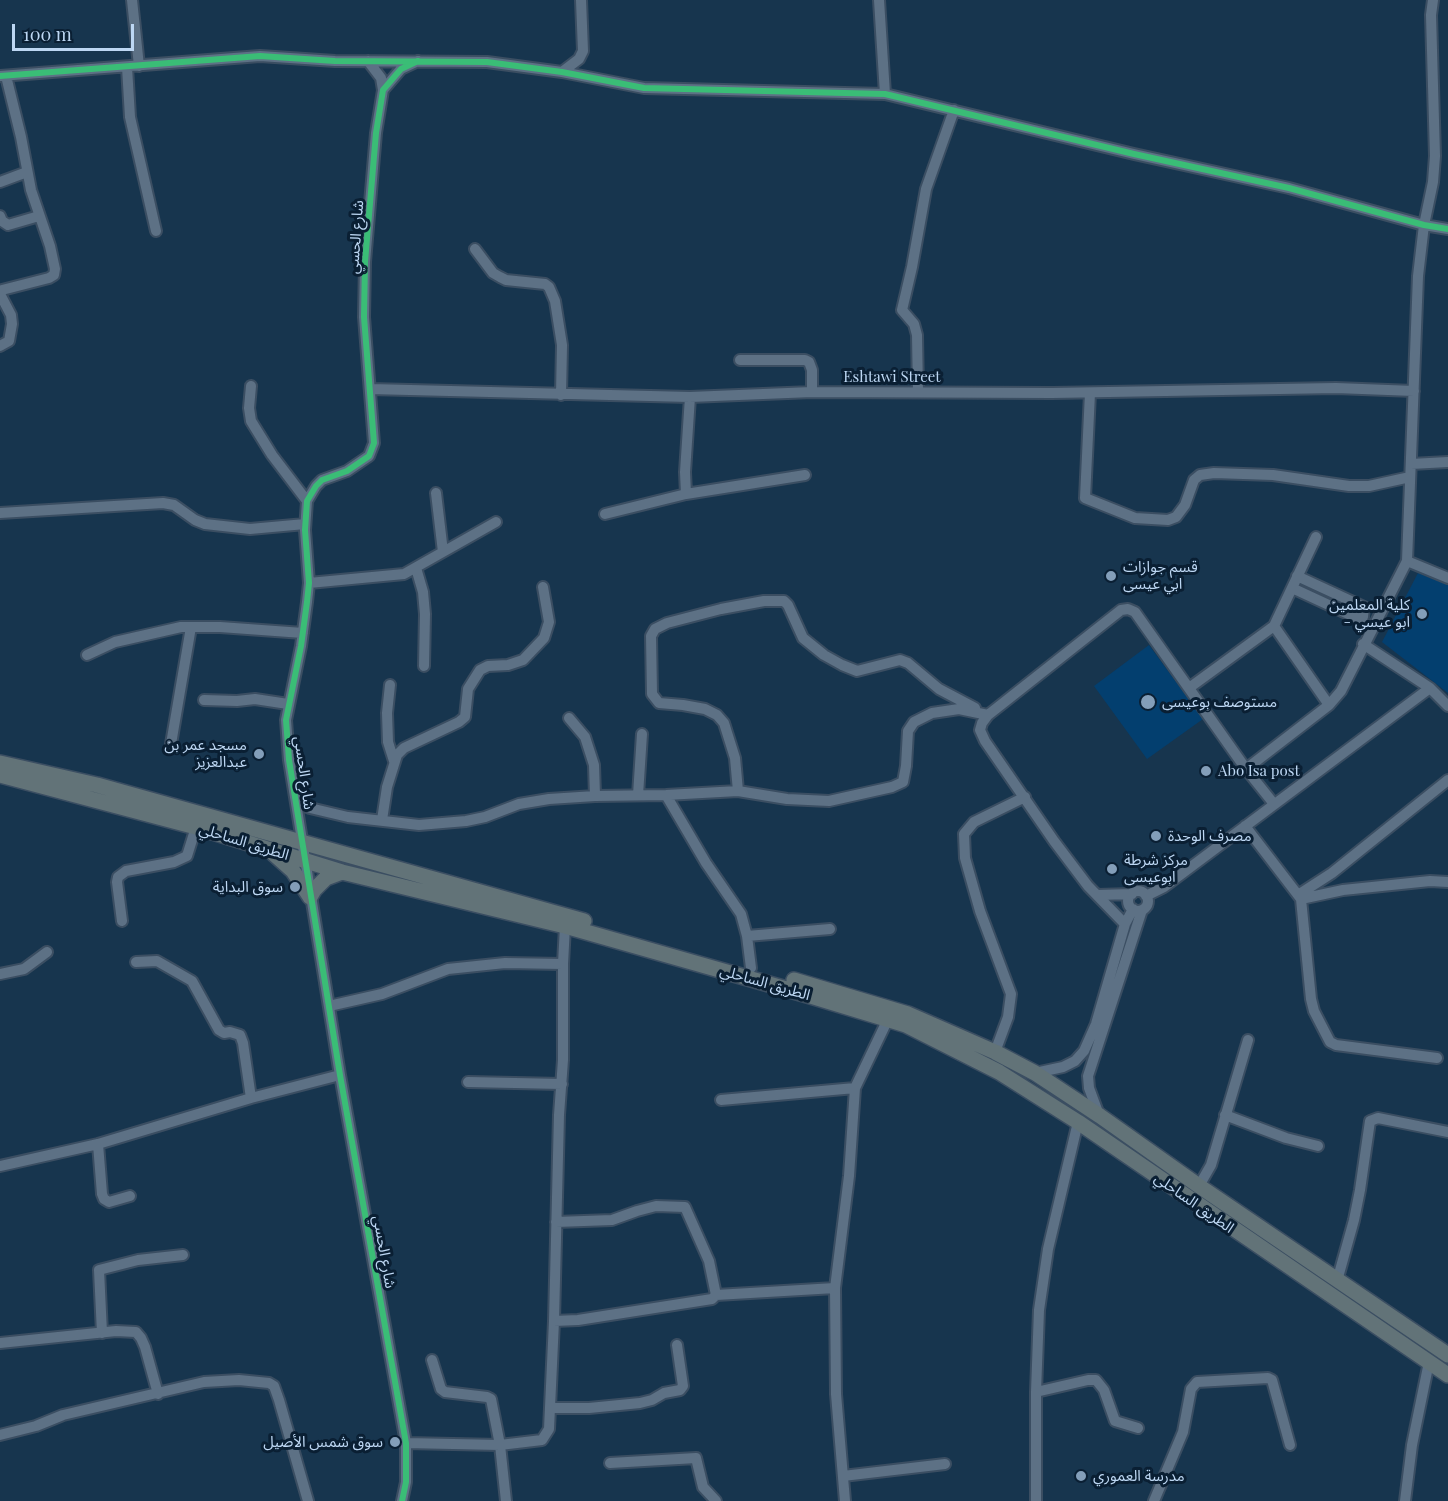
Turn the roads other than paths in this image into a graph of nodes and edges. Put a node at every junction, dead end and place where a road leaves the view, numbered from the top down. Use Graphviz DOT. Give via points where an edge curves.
graph roads {
  1 [pos="132,0"];
  2 [pos="581,0"];
  3 [pos="879,0"];
  4 [pos="1433,0"];
  5 [pos="418,60"];
  6 [pos="368,62"];
  7 [pos="139,66"];
  8 [pos="127,67"];
  9 [pos="562,72"];
  10 [pos="3,76"];
  11 [pos="383,90"];
  12 [pos="885,94"];
  13 [pos="954,110"];
  14 [pos="27,172"];
  15 [pos="0,182"];
  16 [pos="0,216"];
  17 [pos="39,216"];
  18 [pos="1424,225"];
  19 [pos="1448,229"];
  20 [pos="156,231"];
  21 [pos="475,249"];
  22 [pos="0,346"];
  23 [pos="740,360"];
  24 [pos="251,386"];
  25 [pos="370,389"];
  26 [pos="1414,391"];
  27 [pos="812,392"];
  28 [pos="918,392"];
  29 [pos="1090,393"];
  30 [pos="561,395"];
  31 [pos="690,397"];
  32 [pos="1448,462"];
  33 [pos="1411,464"];
  34 [pos="805,475"];
  35 [pos="1410,477"];
  36 [pos="436,493"];
  37 [pos="686,494"];
  38 [pos="307,501"];
  39 [pos="0,513"];
  40 [pos="605,514"];
  41 [pos="496,522"];
  42 [pos="305,525"];
  43 [pos="1316,537"];
  44 [pos="443,552"];
  45 [pos="1407,561"];
  46 [pos="416,568"];
  47 [pos="1297,576"];
  48 [pos="1448,578"];
  49 [pos="309,583"];
  50 [pos="543,587"];
  51 [pos="1292,588"];
  52 [pos="1274,626"];
  53 [pos="191,627"];
  54 [pos="303,633"];
  55 [pos="1364,644"];
  56 [pos="87,655"];
  57 [pos="424,666"];
  58 [pos="390,685"];
  59 [pos="1189,688"];
  60 [pos="1430,688"];
  61 [pos="204,700"];
  62 [pos="288,704"];
  63 [pos="1329,705"];
  64 [pos="1448,706"];
  65 [pos="988,715"];
  66 [pos="569,718"];
  67 [pos="642,734"];
  68 [pos="171,744"];
  69 [pos="394,761"];
  70 [pos="0,762"];
  71 [pos="1246,769"];
  72 [pos="0,774"];
  73 [pos="1448,780"];
  74 [pos="738,791"];
  75 [pos="638,795"];
  76 [pos="666,795"];
  77 [pos="595,796"];
  78 [pos="1024,797"];
  79 [pos="296,802"];
  80 [pos="1274,804"];
  81 [pos="382,820"];
  82 [pos="1245,826"];
  83 [pos="196,827"];
  84 [pos="302,841"];
  85 [pos="268,850"];
  86 [pos="305,860"];
  87 [pos="342,872"];
  88 [pos="1448,882"];
  89 [pos="1132,894"];
  90 [pos="1097,895"];
  91 [pos="1146,896"];
  92 [pos="310,897"];
  93 [pos="1300,897"];
  94 [pos="1135,908"];
  95 [pos="1113,910"];
  96 [pos="122,921"];
  97 [pos="1125,924"];
  98 [pos="565,926"];
  99 [pos="830,929"];
  100 [pos="747,936"];
  101 [pos="47,952"];
  102 [pos="136,962"];
  103 [pos="562,964"];
  104 [pos="751,968"];
  105 [pos="0,974"];
  106 [pos="329,1006"];
  107 [pos="888,1019"];
  108 [pos="1248,1041"];
  109 [pos="995,1052"];
  110 [pos="1437,1058"];
  111 [pos="1035,1073"];
  112 [pos="340,1076"];
  113 [pos="468,1083"];
  114 [pos="562,1084"];
  115 [pos="855,1088"];
  116 [pos="251,1098"];
  117 [pos="721,1100"];
  118 [pos="1225,1115"];
  119 [pos="1100,1116"];
  120 [pos="1078,1122"];
  121 [pos="1448,1132"];
  122 [pos="98,1144"];
  123 [pos="1318,1146"];
  124 [pos="0,1166"];
  125 [pos="1199,1186"];
  126 [pos="130,1196"];
  127 [pos="556,1222"];
  128 [pos="183,1255"];
  129 [pos="1336,1281"];
  130 [pos="835,1288"];
  131 [pos="716,1295"];
  132 [pos="554,1322"];
  133 [pos="102,1332"];
  134 [pos="0,1343"];
  135 [pos="677,1345"];
  136 [pos="1448,1355"];
  137 [pos="432,1360"];
  138 [pos="1429,1362"];
  139 [pos="1448,1375"];
  140 [pos="1036,1392"];
  141 [pos="158,1394"];
  142 [pos="550,1408"];
  143 [pos="1138,1428"];
  144 [pos="0,1435"];
  145 [pos="406,1443"];
  146 [pos="500,1445"];
  147 [pos="1290,1445"];
  148 [pos="610,1463"];
  149 [pos="945,1464"];
  150 [pos="843,1476"];
  151 [pos="308,1501"];
  152 [pos="402,1501"];
  153 [pos="506,1501"];
  154 [pos="716,1501"];
  155 [pos="844,1501"];
  156 [pos="1036,1501"];
  157 [pos="1154,1501"];
  158 [pos="1405,1501"];
  1 -- 7 [label="street"];
  2 -- 9 [label="street" via="583,51"];
  3 -- 12 [label="street"];
  4 -- 18 [label="street" via="1435,156"];
  5 -- 6 [label="street"];
  5 -- 9 [label="street" via="487,62"];
  5 -- 11 [label="street" via="401,69"];
  6 -- 7 [label="street" via="260,56"];
  6 -- 11 [label="street" via="381,78"];
  7 -- 8 [label="street"];
  8 -- 10 [label="street"];
  8 -- 20 [label="street" via="130,117"];
  9 -- 12 [label="street" via="644,88"];
  10 -- 14 [label="street"];
  11 -- 25 [label="street, شارع الحسي" via="374,147 365,262 364,317"];
  12 -- 13 [label="street"];
  13 -- 18 [label="street" via="1289,188"];
  13 -- 28 [label="street" via="926,189 902,310 915,324"];
  14 -- 15 [label="street"];
  14 -- 17 [label="street"];
  16 -- 17 [label="street" via="8,225"];
  17 -- 22 [label="street" via="55,264 54,275 2,290 12,324 9,341"];
  18 -- 19 [label="street"];
  18 -- 26 [label="street"];
  21 -- 30 [label="street" via="500,278 549,287 562,345"];
  23 -- 27 [label="street" via="805,360 812,370"];
  24 -- 38 [label="street" via="251,421"];
  25 -- 30 [label="street, Eshtawi Street"];
  25 -- 38 [label="street, شارع الحسي" via="374,443 369,456 347,471 322,480"];
  26 -- 29 [label="street, Eshtawi Street" via="1336,388"];
  26 -- 33 [label="street"];
  27 -- 28 [label="street, Eshtawi Street"];
  27 -- 31 [label="street, Eshtawi Street"];
  28 -- 29 [label="street, Eshtawi Street"];
  29 -- 35 [label="street" via="1085,498 1135,518 1176,517 1200,475 1272,475 1349,486"];
  30 -- 31 [label="street, Eshtawi Street"];
  31 -- 37 [label="street"];
  32 -- 33 [label="street"];
  33 -- 35 [label="street"];
  34 -- 37 [label="street"];
  35 -- 45 [label="street"];
  36 -- 44 [label="street"];
  37 -- 40 [label="street"];
  38 -- 42 [label="street, شارع الحسي"];
  39 -- 42 [label="street" via="163,503 205,524 250,529"];
  41 -- 44 [label="street"];
  42 -- 49 [label="street, شارع الحسي"];
  43 -- 47 [label="street"];
  44 -- 46 [label="street"];
  45 -- 48 [label="street"];
  45 -- 55 [label="street"];
  46 -- 49 [label="street" via="386,577"];
  46 -- 57 [label="street" via="425,614"];
  47 -- 51 [label="street"];
  47 -- 51 [label="street" via="1364,608 1363,617 1359,619"];
  49 -- 54 [label="street, شارع الحسي"];
  50 -- 69 [label="street" via="549,622 544,638 523,660 480,670 468,689 465,717 404,748"];
  51 -- 52 [label="street"];
  52 -- 59 [label="street"];
  52 -- 63 [label="street"];
  53 -- 54 [label="street"];
  53 -- 56 [label="street" via="115,642"];
  53 -- 68 [label="street"];
  54 -- 62 [label="street, شارع الحسي"];
  55 -- 60 [label="street"];
  55 -- 63 [label="street" via="1341,691"];
  58 -- 69 [label="street" via="388,742"];
  59 -- 65 [label="street" via="1135,612 1128,609 1121,610"];
  59 -- 71 [label="street"];
  60 -- 64 [label="street"];
  60 -- 80 [label="street"];
  61 -- 62 [label="street" via="255,699"];
  62 -- 79 [label="street, شارع الحسي" via="285,720"];
  63 -- 71 [label="street"];
  65 -- 74 [label="street" via="959,709 932,713 914,722 908,731 903,782 892,787 829,801"];
  65 -- 74 [label="street" via="939,689 900,660 857,670 824,655 803,638 784,601 721,609 667,623 651,636 652,694 659,703 705,709 717,715 724,723 735,758"];
  65 -- 78 [label="street" via="980,730"];
  66 -- 77 [label="street" via="585,736 594,765"];
  67 -- 75 [label="street"];
  69 -- 81 [label="street"];
  70 -- 84 [label="highway, الطريق الساحلي"];
  71 -- 80 [label="street"];
  72 -- 83 [label="highway, الطريق الساحلي"];
  73 -- 93 [label="street"];
  74 -- 76 [label="street"];
  75 -- 76 [label="street"];
  75 -- 77 [label="street"];
  76 -- 100 [label="street" via="741,914"];
  77 -- 81 [label="street" via="519,804 466,821 419,825"];
  78 -- 90 [label="street"];
  78 -- 109 [label="street" via="974,822 964,834 965,858 980,910 1011,994 1008,1017"];
  79 -- 81 [label="street" via="329,813"];
  79 -- 84 [label="street, شارع الحسي"];
  80 -- 82 [label="street"];
  82 -- 91 [label="street" via="1164,887"];
  82 -- 93 [label="street"];
  83 -- 85 [label="highway, الطريق الساحلي"];
  83 -- 96 [label="street" via="187,856 122,872 117,882"];
  84 -- 86 [label="street, شارع الحسي"];
  84 -- 104 [label="highway, الطريق الساحلي"];
  85 -- 86 [label="highway, الطريق الساحلي"];
  85 -- 92 [label="highway" via="293,871"];
  86 -- 87 [label="highway, الطريق الساحلي"];
  86 -- 92 [label="street, شارع الحسي"];
  87 -- 92 [label="highway" via="326,878"];
  87 -- 98 [label="highway, الطريق الساحلي"];
  88 -- 93 [label="street"];
  89 -- 90 [label="street"];
  89 -- 91 [label="street"];
  89 -- 94 [label="street" via="1128,899"];
  90 -- 95 [label="street"];
  91 -- 94 [label="street" via="1147,904"];
  92 -- 106 [label="street, شارع الحسي"];
  93 -- 110 [label="street" via="1311,999 1330,1042"];
  94 -- 95 [label="street"];
  94 -- 97 [label="street"];
  94 -- 119 [label="street" via="1088,1076"];
  95 -- 97 [label="street"];
  97 -- 111 [label="street" via="1096,1024 1084,1051 1063,1067"];
  98 -- 103 [label="street"];
  98 -- 107 [label="highway, الطريق الساحلي"];
  99 -- 100 [label="street"];
  100 -- 104 [label="street"];
  101 -- 105 [label="street" via="24,969"];
  102 -- 116 [label="street" via="157,961 192,981 219,1030 240,1035"];
  103 -- 106 [label="street" via="494,963 448,969 382,994"];
  103 -- 114 [label="street"];
  104 -- 109 [label="highway, الطريق الساحلي" via="908,1014"];
  106 -- 112 [label="street, شارع الحسي"];
  107 -- 115 [label="street"];
  107 -- 120 [label="highway, الطريق الساحلي" via="999,1072"];
  108 -- 118 [label="street"];
  109 -- 111 [label="highway, الطريق الساحلي"];
  111 -- 119 [label="highway, الطريق الساحلي"];
  112 -- 116 [label="street"];
  112 -- 145 [label="street, شارع الحسي"];
  113 -- 114 [label="street"];
  114 -- 127 [label="street"];
  115 -- 117 [label="street"];
  115 -- 130 [label="street"];
  116 -- 122 [label="street"];
  118 -- 123 [label="street"];
  118 -- 125 [label="street" via="1211,1165"];
  119 -- 125 [label="highway, الطريق الساحلي"];
  120 -- 138 [label="highway, الطريق الساحلي"];
  120 -- 140 [label="street" via="1040,1300"];
  121 -- 129 [label="street" via="1377,1118 1370,1121 1358,1200"];
  122 -- 124 [label="street"];
  122 -- 126 [label="street" via="105,1199 109,1202"];
  125 -- 129 [label="highway, الطريق الساحلي"];
  127 -- 131 [label="street" via="612,1220 656,1206 685,1207 709,1261"];
  127 -- 132 [label="street"];
  128 -- 133 [label="street" via="99,1270"];
  129 -- 136 [label="highway, الطريق الساحلي"];
  130 -- 131 [label="street"];
  130 -- 150 [label="street" via="836,1394"];
  131 -- 132 [label="street" via="712,1299"];
  132 -- 142 [label="street"];
  133 -- 134 [label="street"];
  133 -- 141 [label="street" via="136,1332"];
  135 -- 142 [label="street" via="683,1386 680,1390 640,1403"];
  137 -- 146 [label="street" via="445,1392 491,1399"];
  138 -- 139 [label="highway, الطريق الساحلي"];
  138 -- 158 [label="street"];
  140 -- 143 [label="street" via="1096,1380 1104,1390 1115,1421"];
  140 -- 156 [label="street"];
  141 -- 144 [label="street" via="63,1415"];
  141 -- 151 [label="street" via="204,1382 239,1380 273,1386"];
  142 -- 146 [label="street" via="545,1438"];
  145 -- 146 [label="street"];
  145 -- 152 [label="street, شارع الحسي"];
  146 -- 153 [label="street"];
  147 -- 157 [label="street" via="1272,1380 1197,1382 1191,1389 1183,1432"];
  148 -- 154 [label="street" via="696,1458 703,1487"];
  149 -- 150 [label="street"];
  150 -- 155 [label="street"];
}
